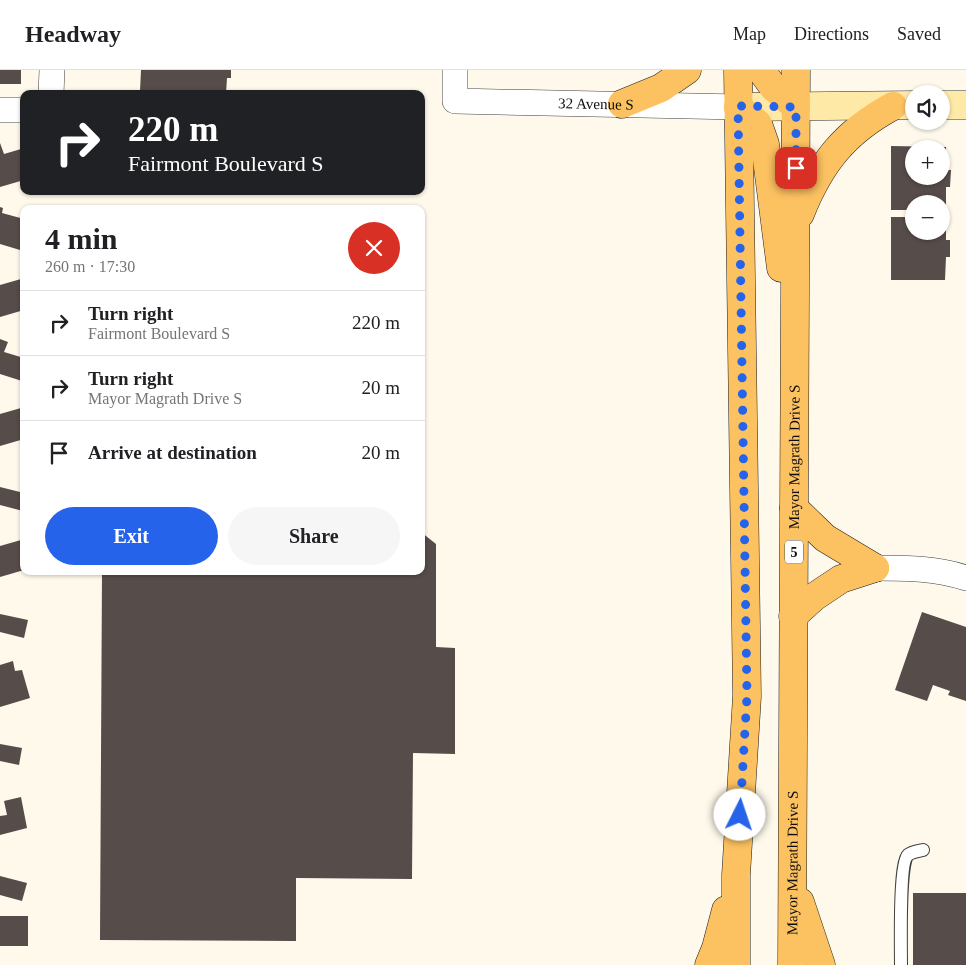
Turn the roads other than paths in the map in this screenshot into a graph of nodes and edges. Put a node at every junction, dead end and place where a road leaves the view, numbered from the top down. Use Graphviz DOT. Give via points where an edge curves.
graph roads {
  1 [pos="52,70"];
  2 [pos="455,70"];
  3 [pos="687,70"];
  4 [pos="738,70"];
  5 [pos="761,70"];
  6 [pos="796,70"];
  7 [pos="51,90"];
  8 [pos="622,104"];
  9 [pos="903,105"];
  10 [pos="950,105"];
  11 [pos="966,105"];
  12 [pos="738,106"];
  13 [pos="796,107"];
  14 [pos="0,110"];
  15 [pos="20,110"];
  16 [pos="795,227"];
  17 [pos="795,368"];
  18 [pos="794,508"];
  19 [pos="875,568"];
  20 [pos="966,578"];
  21 [pos="793,616"];
  22 [pos="747,696"];
  23 [pos="923,850"];
  24 [pos="736,875"];
  25 [pos="792,877"];
  26 [pos="709,965"];
  27 [pos="736,965"];
  28 [pos="754,965"];
  29 [pos="792,965"];
  30 [pos="820,965"];
  31 [pos="901,965"];
  1 -- 7 [label="street"];
  2 -- 8 [label="street, 32 Avenue S" via="455,101"];
  3 -- 8 [label="main road" via="662,88"];
  4 -- 12 [label="main road"];
  5 -- 13 [label="main road" via="774,88"];
  6 -- 13 [label="main road, Mayor Magrath Drive S / 5"];
  8 -- 12 [label="street, 32 Avenue S"];
  9 -- 13 [label="street"];
  9 -- 16 [label="main road" via="869,119 848,136 812,183"];
  10 -- 11 [label="street"];
  12 -- 13 [label="street"];
  12 -- 17 [label="main road" via="758,124 765,144"];
  12 -- 22 [label="main road"];
  13 -- 16 [label="main road, Mayor Magrath Drive S / 5"];
  14 -- 15 [label="street"];
  16 -- 17 [label="main road, Mayor Magrath Drive S / 5"];
  17 -- 18 [label="main road, Mayor Magrath Drive S / 5"];
  18 -- 19 [label="main road" via="825,538"];
  18 -- 21 [label="main road, Mayor Magrath Drive S / 5"];
  19 -- 20 [label="street" via="920,568"];
  19 -- 21 [label="main road" via="841,579"];
  21 -- 25 [label="main road, Mayor Magrath Drive S / 5"];
  22 -- 24 [label="main road"];
  22 -- 28 [label="main road"];
  23 -- 31 [label="lane" via="908,855 905,860"];
  24 -- 26 [label="main road"];
  24 -- 27 [label="main road"];
  25 -- 29 [label="main road, Mayor Magrath Drive S / 5"];
  25 -- 30 [label="main road"];
}
